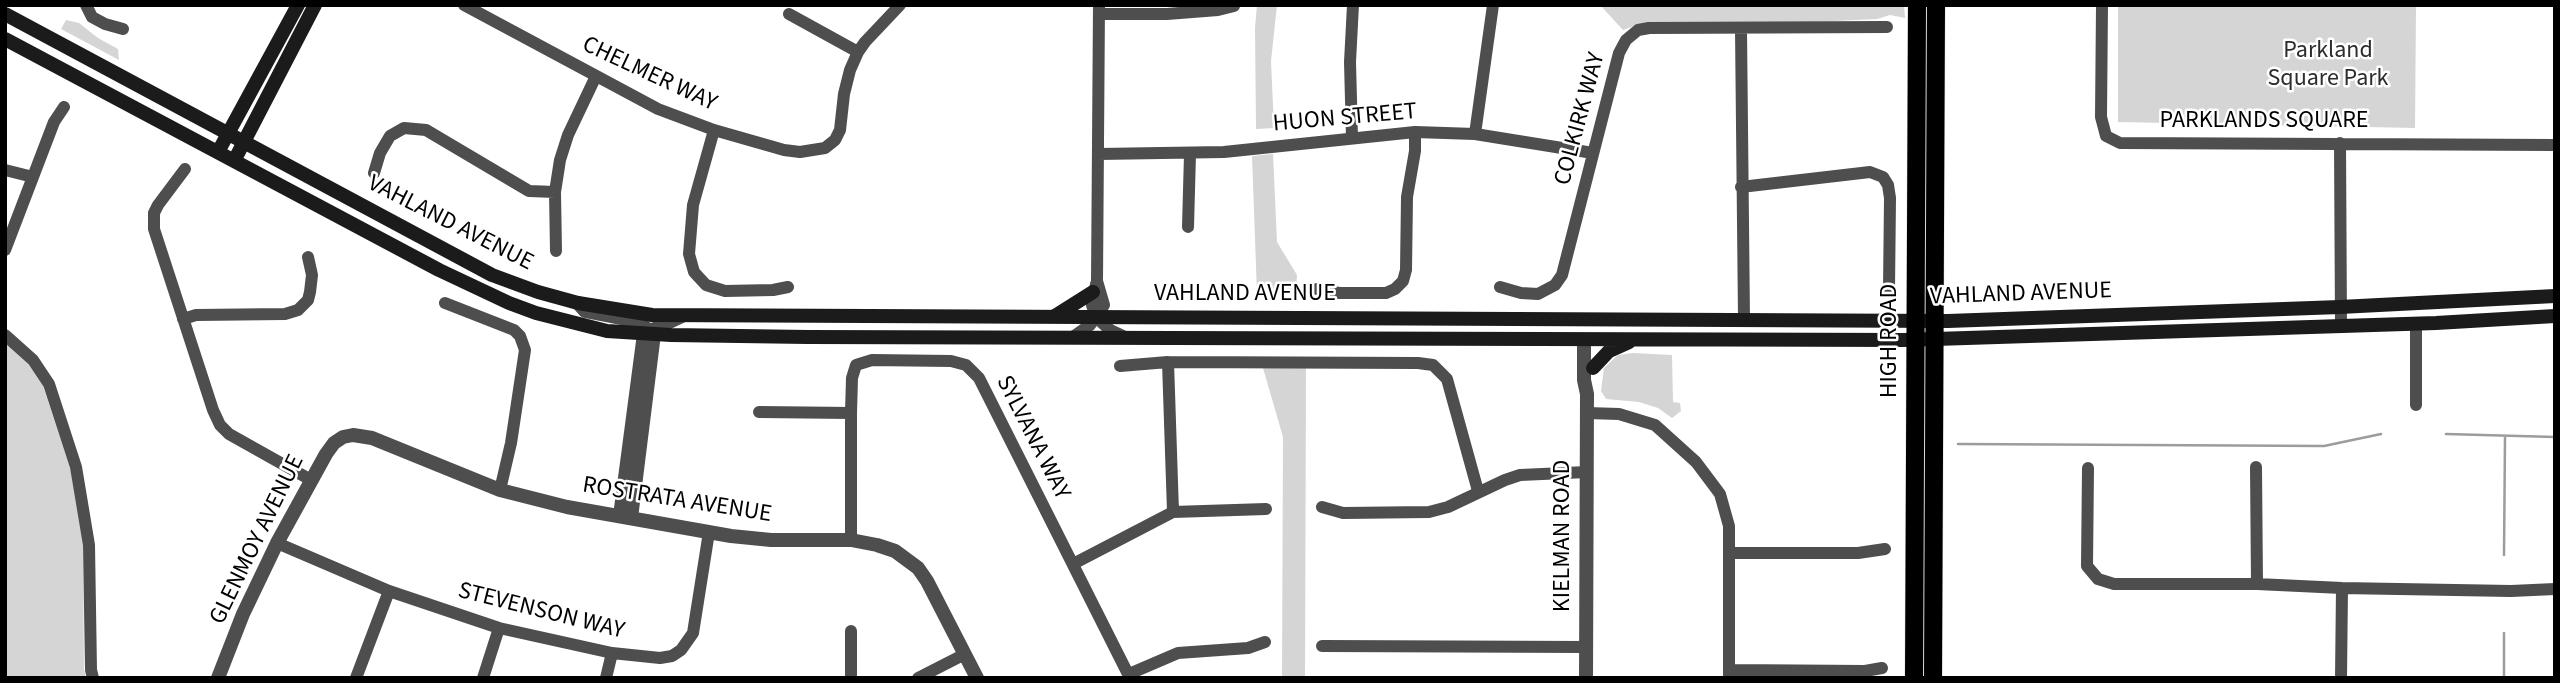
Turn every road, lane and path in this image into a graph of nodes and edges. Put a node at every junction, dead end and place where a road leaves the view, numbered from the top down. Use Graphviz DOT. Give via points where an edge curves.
graph roads {
  1 [pos="86,5"];
  2 [pos="298,5"];
  3 [pos="315,5"];
  4 [pos="464,5"];
  5 [pos="900,5"];
  6 [pos="1353,5"];
  7 [pos="1493,5"];
  8 [pos="1917,5"];
  9 [pos="1936,5"];
  10 [pos="2102,5"];
  11 [pos="1234,6"];
  12 [pos="1099,10"];
  13 [pos="5,14"];
  14 [pos="789,14"];
  15 [pos="1887,27"];
  16 [pos="123,29"];
  17 [pos="1741,29"];
  18 [pos="5,39"];
  19 [pos="858,52"];
  20 [pos="596,76"];
  21 [pos="64,107"];
  22 [pos="714,130"];
  23 [pos="1415,132"];
  24 [pos="228,133"];
  25 [pos="1475,134"];
  26 [pos="1352,138"];
  27 [pos="244,142"];
  28 [pos="2340,143"];
  29 [pos="2555,145"];
  30 [pos="218,152"];
  31 [pos="1593,153"];
  32 [pos="1190,154"];
  33 [pos="1099,155"];
  34 [pos="234,161"];
  35 [pos="185,169"];
  36 [pos="5,170"];
  37 [pos="374,173"];
  38 [pos="33,177"];
  39 [pos="1741,187"];
  40 [pos="555,192"];
  41 [pos="1188,228"];
  42 [pos="5,250"];
  43 [pos="556,251"];
  44 [pos="308,257"];
  45 [pos="1095,286"];
  46 [pos="788,287"];
  47 [pos="1500,287"];
  48 [pos="1317,289"];
  49 [pos="1889,289"];
  50 [pos="2555,296"];
  51 [pos="2503,299"];
  52 [pos="445,303"];
  53 [pos="578,303"];
  54 [pos="2340,307"];
  55 [pos="687,315"];
  56 [pos="2555,316"];
  57 [pos="1054,317"];
  58 [pos="1097,317"];
  59 [pos="1618,318"];
  60 [pos="183,319"];
  61 [pos="1541,319"];
  62 [pos="1744,319"];
  63 [pos="2504,319"];
  64 [pos="1916,320"];
  65 [pos="1935,321"];
  66 [pos="2416,323"];
  67 [pos="2340,326"];
  68 [pos="649,333"];
  69 [pos="5,335"];
  70 [pos="1073,337"];
  71 [pos="1125,337"];
  72 [pos="1637,339"];
  73 [pos="1935,339"];
  74 [pos="1916,340"];
  75 [pos="1585,342"];
  76 [pos="1168,362"];
  77 [pos="1120,366"];
  78 [pos="1593,368"];
  79 [pos="1587,394"];
  80 [pos="2416,405"];
  81 [pos="759,412"];
  82 [pos="851,413"];
  83 [pos="1587,413"];
  84 [pos="353,435"];
  85 [pos="2256,467"];
  86 [pos="2088,468"];
  87 [pos="1587,472"];
  88 [pos="311,480"];
  89 [pos="500,490"];
  90 [pos="1478,491"];
  91 [pos="1322,507"];
  92 [pos="1266,509"];
  93 [pos="1173,512"];
  94 [pos="626,517"];
  95 [pos="709,532"];
  96 [pos="851,540"];
  97 [pos="277,543"];
  98 [pos="1885,548"];
  99 [pos="1729,553"];
  100 [pos="1073,564"];
  101 [pos="2257,583"];
  102 [pos="2342,588"];
  103 [pos="2555,589"];
  104 [pos="389,592"];
  105 [pos="499,628"];
  106 [pos="851,631"];
  107 [pos="1265,642"];
  108 [pos="1322,646"];
  109 [pos="1586,647"];
  110 [pos="612,653"];
  111 [pos="965,654"];
  112 [pos="1882,668"];
  113 [pos="1729,674"];
  114 [pos="1129,676"];
  115 [pos="93,678"];
  116 [pos="218,678"];
  117 [pos="356,678"];
  118 [pos="483,678"];
  119 [pos="606,678"];
  120 [pos="851,678"];
  121 [pos="918,678"];
  122 [pos="977,678"];
  123 [pos="1586,678"];
  124 [pos="1914,678"];
  125 [pos="1933,678"];
  126 [pos="2341,678"];
  1 -- 16 [label="street" via="92,17"];
  2 -- 24 [label="main road"];
  3 -- 27 [label="main road"];
  4 -- 20 [label="street, CHELMER WAY"];
  5 -- 19 [label="street, CHELMER WAY"];
  6 -- 26 [label="street"];
  7 -- 25 [label="street"];
  8 -- 64 [label="main road, HIGH ROAD"];
  9 -- 65 [label="main road, HIGH ROAD"];
  10 -- 28 [label="street, PARKLANDS SQUARE" via="2101,117 2106,136 2120,143"];
  11 -- 12 [label="street" via="1167,14"];
  12 -- 33 [label="street"];
  13 -- 24 [label="main road, VAHLAND AVENUE"];
  14 -- 19 [label="street"];
  15 -- 17 [label="street, COLKIRK WAY"];
  17 -- 31 [label="street, COLKIRK WAY" via="1649,28 1626,40"];
  17 -- 39 [label="street"];
  18 -- 30 [label="main road, VAHLAND AVENUE"];
  19 -- 22 [label="street, CHELMER WAY" via="844,94 841,130 825,148 784,150"];
  20 -- 22 [label="street, CHELMER WAY"];
  20 -- 40 [label="street" via="568,135"];
  21 -- 38 [label="street"];
  22 -- 46 [label="street" via="693,205 689,254 694,272 706,285 725,291"];
  23 -- 25 [label="street, HUON STREET"];
  23 -- 26 [label="street, HUON STREET"];
  23 -- 48 [label="street" via="1403,281 1386,293"];
  24 -- 27 [label="main road, VAHLAND AVENUE"];
  24 -- 30 [label="main road"];
  25 -- 31 [label="street, HUON STREET"];
  26 -- 32 [label="street, HUON STREET"];
  27 -- 34 [label="main road"];
  27 -- 53 [label="main road, VAHLAND AVENUE" via="492,275"];
  28 -- 29 [label="street, PARKLANDS SQUARE"];
  28 -- 54 [label="street"];
  30 -- 34 [label="main road, VAHLAND AVENUE"];
  31 -- 47 [label="street, COLKIRK WAY" via="1562,275 1538,294"];
  32 -- 33 [label="street, HUON STREET"];
  32 -- 41 [label="street"];
  33 -- 45 [label="street"];
  34 -- 68 [label="main road, VAHLAND AVENUE" via="509,303 584,326"];
  35 -- 60 [label="street" via="158,205 153,221"];
  36 -- 38 [label="street"];
  37 -- 40 [label="street" via="390,136 404,128 426,130 529,191"];
  38 -- 42 [label="street"];
  39 -- 49 [label="street" via="1870,172 1883,177 1890,198"];
  39 -- 62 [label="street"];
  40 -- 43 [label="street"];
  44 -- 60 [label="street" via="310,292 298,310"];
  45 -- 57 [label="main road"];
  45 -- 58 [label="street" via="1104,305"];
  50 -- 51 [label="main road, VAHLAND AVENUE"];
  51 -- 54 [label="main road, VAHLAND AVENUE"];
  51 -- 63 [label="main road"];
  52 -- 89 [label="street" via="514,330 526,351"];
  53 -- 55 [label="main road, VAHLAND AVENUE" via="652,315"];
  53 -- 68 [label="street" via="585,311 636,321"];
  54 -- 65 [label="main road, VAHLAND AVENUE"];
  54 -- 67 [label="street"];
  55 -- 57 [label="main road, VAHLAND AVENUE"];
  55 -- 68 [label="street"];
  56 -- 63 [label="main road, VAHLAND AVENUE"];
  57 -- 58 [label="main road, VAHLAND AVENUE"];
  58 -- 61 [label="main road, VAHLAND AVENUE"];
  58 -- 70 [label="street"];
  58 -- 71 [label="street"];
  59 -- 61 [label="main road, VAHLAND AVENUE"];
  59 -- 62 [label="main road, VAHLAND AVENUE"];
  59 -- 75 [label="main road"];
  60 -- 88 [label="street" via="208,398 224,430"];
  61 -- 75 [label="main road" via="1577,328"];
  62 -- 64 [label="main road, VAHLAND AVENUE"];
  63 -- 66 [label="main road, VAHLAND AVENUE"];
  64 -- 65 [label="main road, VAHLAND AVENUE"];
  64 -- 74 [label="main road, HIGH ROAD"];
  65 -- 73 [label="main road, HIGH ROAD"];
  66 -- 67 [label="main road, VAHLAND AVENUE"];
  66 -- 80 [label="street"];
  67 -- 73 [label="main road, VAHLAND AVENUE"];
  68 -- 70 [label="main road, VAHLAND AVENUE"];
  68 -- 94 [label="street"];
  69 -- 115 [label="street" via="33,360 49,384 76,467 89,545"];
  70 -- 71 [label="main road, VAHLAND AVENUE"];
  71 -- 75 [label="main road, VAHLAND AVENUE"];
  72 -- 74 [label="main road, VAHLAND AVENUE"];
  72 -- 75 [label="main road, VAHLAND AVENUE"];
  72 -- 78 [label="main road" via="1609,351"];
  73 -- 74 [label="main road, VAHLAND AVENUE"];
  73 -- 125 [label="main road, HIGH ROAD"];
  74 -- 124 [label="main road, HIGH ROAD"];
  75 -- 78 [label="street, KIELMAN ROAD"];
  75 -- 79 [label="street, KIELMAN ROAD"];
  76 -- 77 [label="street"];
  76 -- 90 [label="street" via="1433,365 1447,379"];
  76 -- 93 [label="street"];
  78 -- 79 [label="street, KIELMAN ROAD"];
  79 -- 83 [label="street, KIELMAN ROAD"];
  81 -- 82 [label="street"];
  82 -- 96 [label="street, SYLVANA WAY"];
  82 -- 100 [label="street, SYLVANA WAY" via="853,370 861,361 966,365 979,378"];
  83 -- 87 [label="street, KIELMAN ROAD"];
  83 -- 99 [label="street" via="1619,414 1655,425 1696,462 1720,494 1729,526"];
  84 -- 88 [label="street, GLENMOY AVENUE" via="334,443"];
  84 -- 89 [label="street, ROSTRATA AVENUE" via="372,438"];
  85 -- 101 [label="street"];
  86 -- 101 [label="street" via="2087,566 2098,579 2114,584"];
  87 -- 90 [label="street" via="1520,475"];
  87 -- 109 [label="street, KIELMAN ROAD"];
  88 -- 97 [label="street, GLENMOY AVENUE"];
  89 -- 94 [label="street, ROSTRATA AVENUE"];
  90 -- 91 [label="street" via="1429,512 1343,513"];
  92 -- 93 [label="street"];
  93 -- 100 [label="street"];
  94 -- 95 [label="street, ROSTRATA AVENUE"];
  95 -- 96 [label="street, ROSTRATA AVENUE" via="771,540"];
  95 -- 110 [label="street, STEVENSON WAY" via="689,641 672,656 660,659"];
  96 -- 111 [label="street, ROSTRATA AVENUE" via="895,551 918,568"];
  97 -- 104 [label="street, STEVENSON WAY"];
  97 -- 116 [label="street, GLENMOY AVENUE"];
  98 -- 99 [label="street" via="1858,553"];
  99 -- 113 [label="street"];
  100 -- 114 [label="street, SYLVANA WAY"];
  101 -- 102 [label="street"];
  102 -- 103 [label="street"];
  102 -- 126 [label="street"];
  104 -- 105 [label="street, STEVENSON WAY"];
  104 -- 117 [label="street"];
  105 -- 110 [label="street, STEVENSON WAY"];
  105 -- 118 [label="street"];
  106 -- 120 [label="street"];
  107 -- 114 [label="street" via="1248,648 1178,653"];
  108 -- 109 [label="street"];
  109 -- 123 [label="street, KIELMAN ROAD"];
  110 -- 119 [label="street"];
  111 -- 121 [label="street"];
  111 -- 122 [label="street, ROSTRATA AVENUE"];
  112 -- 113 [label="street"];
}
